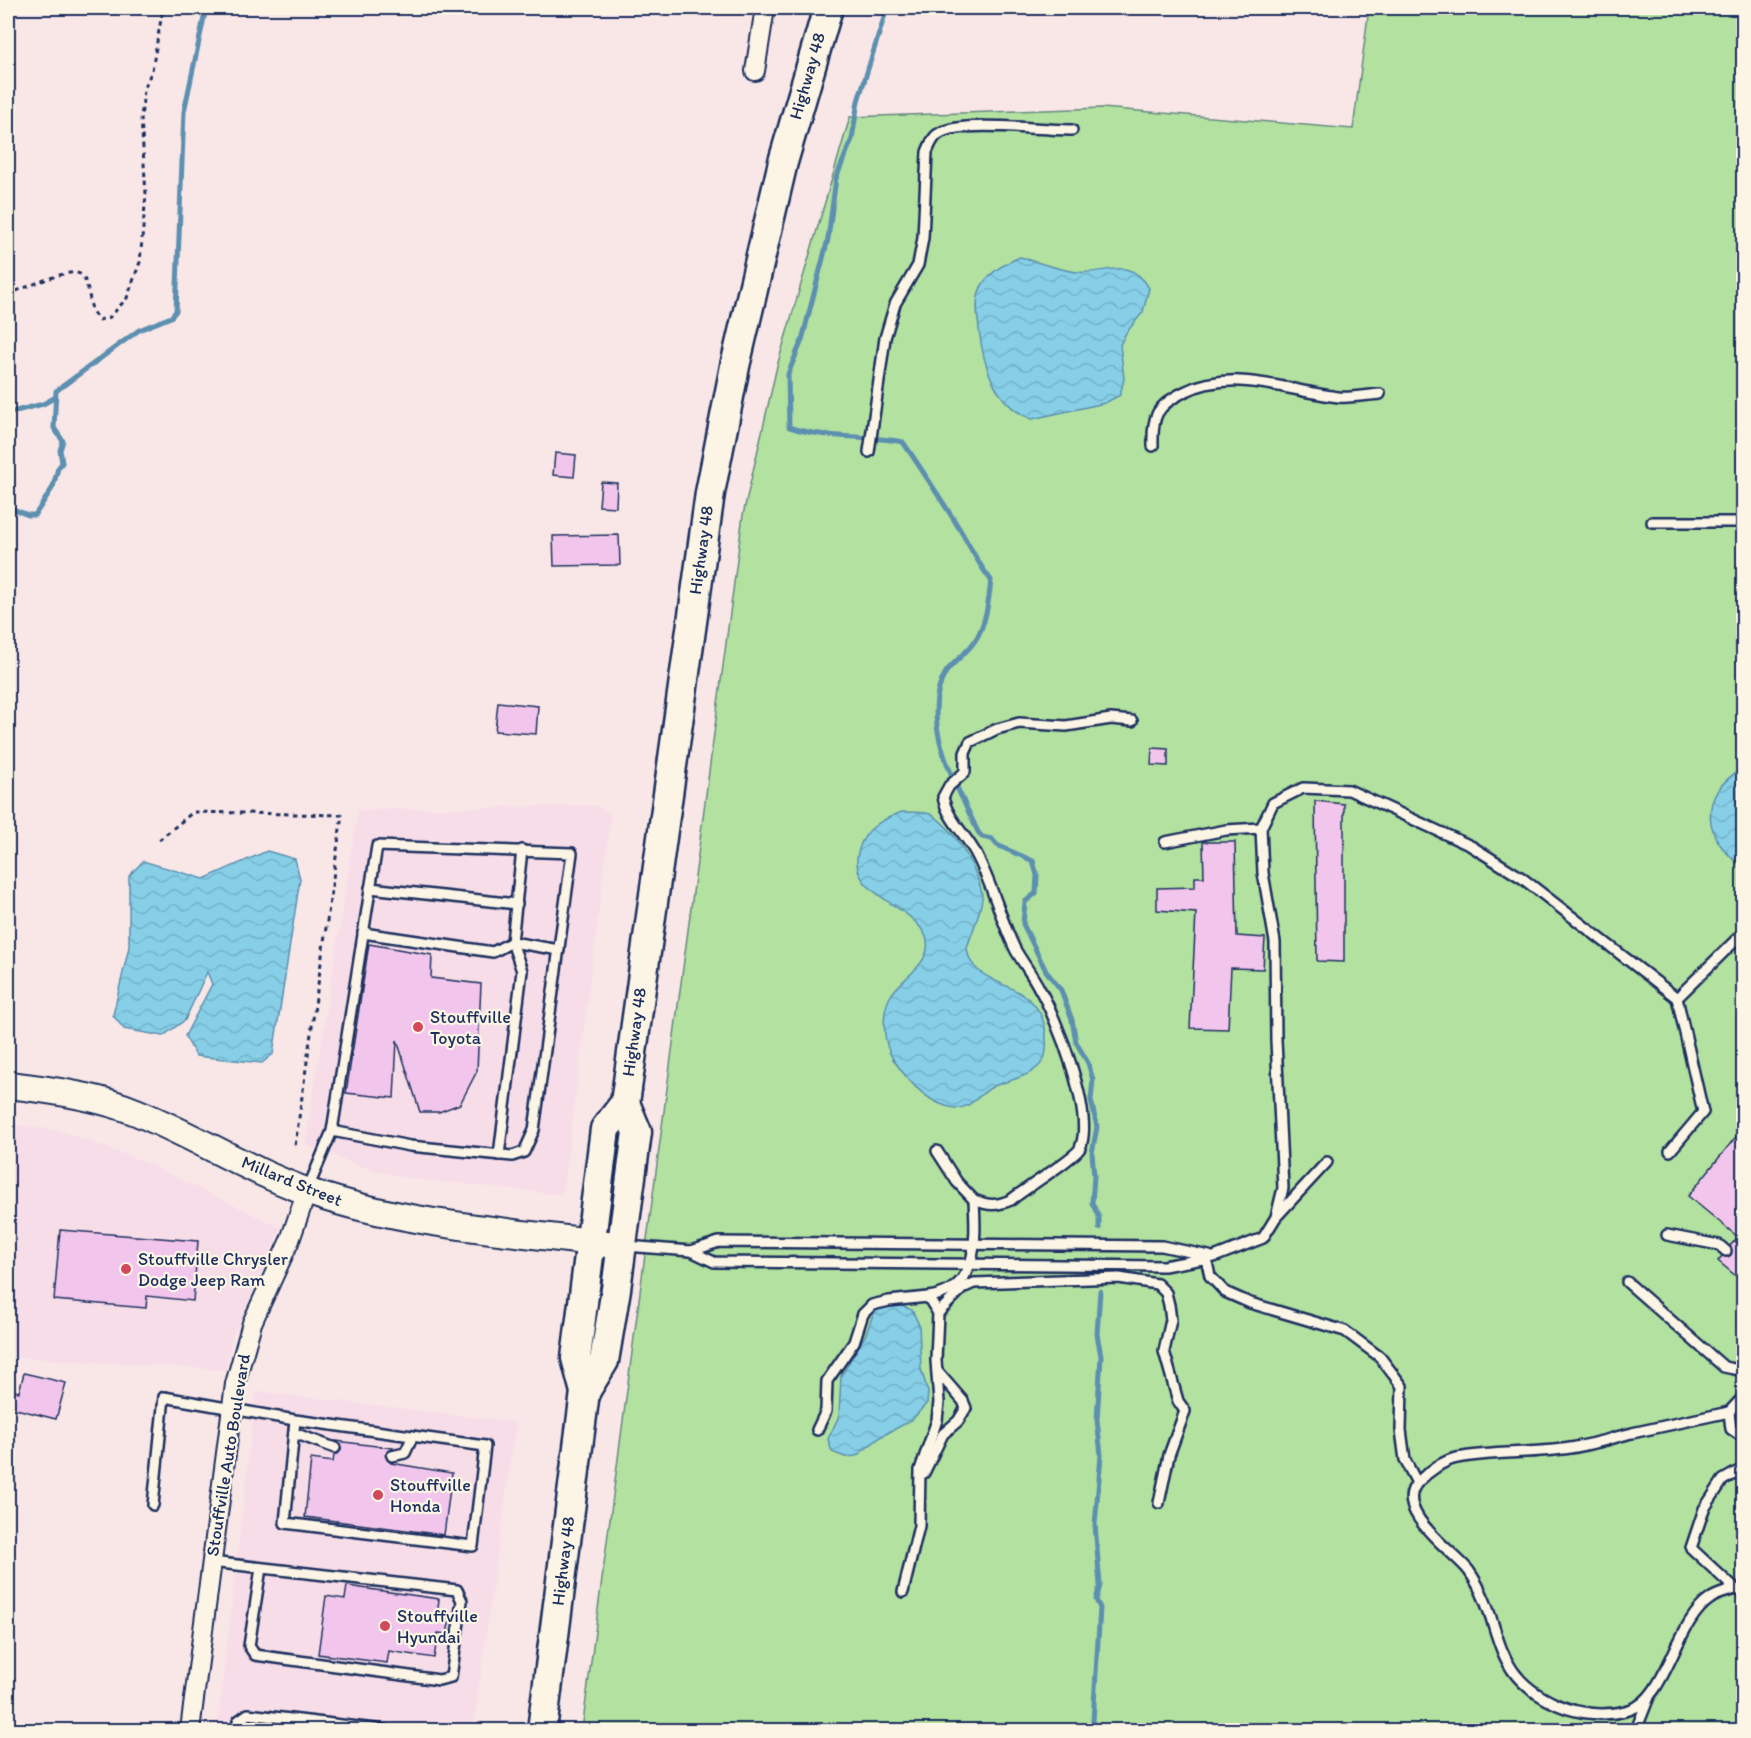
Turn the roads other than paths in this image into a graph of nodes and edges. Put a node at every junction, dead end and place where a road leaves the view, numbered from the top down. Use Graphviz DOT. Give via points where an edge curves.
graph roads {
  1 [pos="765,8"];
  2 [pos="828,8"];
  3 [pos="755,71"];
  4 [pos="1072,130"];
  5 [pos="1380,394"];
  6 [pos="1153,446"];
  7 [pos="869,450"];
  8 [pos="1652,522"];
  9 [pos="1743,522"];
  10 [pos="1132,721"];
  11 [pos="1261,828"];
  12 [pos="1165,842"];
  13 [pos="522,850"];
  14 [pos="370,888"];
  15 [pos="517,904"];
  16 [pos="1743,932"];
  17 [pos="363,933"];
  18 [pos="512,942"];
  19 [pos="559,950"];
  20 [pos="1677,998"];
  21 [pos="8,1085"];
  22 [pos="625,1103"];
  23 [pos="332,1131"];
  24 [pos="937,1151"];
  25 [pos="1670,1151"];
  26 [pos="499,1155"];
  27 [pos="1327,1162"];
  28 [pos="307,1191"];
  29 [pos="974,1200"];
  30 [pos="1276,1217"];
  31 [pos="1667,1235"];
  32 [pos="591,1242"];
  33 [pos="972,1244"];
  34 [pos="621,1246"];
  35 [pos="691,1251"];
  36 [pos="1726,1251"];
  37 [pos="1210,1258"];
  38 [pos="970,1264"];
  39 [pos="1627,1282"];
  40 [pos="928,1297"];
  41 [pos="938,1313"];
  42 [pos="936,1370"];
  43 [pos="1743,1371"];
  44 [pos="585,1392"];
  45 [pos="1743,1396"];
  46 [pos="231,1410"];
  47 [pos="1729,1412"];
  48 [pos="295,1420"];
  49 [pos="817,1430"];
  50 [pos="294,1433"];
  51 [pos="413,1436"];
  52 [pos="1743,1438"];
  53 [pos="335,1448"];
  54 [pos="392,1456"];
  55 [pos="1743,1468"];
  56 [pos="920,1481"];
  57 [pos="1417,1483"];
  58 [pos="1159,1503"];
  59 [pos="153,1505"];
  60 [pos="212,1562"];
  61 [pos="261,1568"];
  62 [pos="1739,1591"];
  63 [pos="903,1592"];
  64 [pos="1649,1698"];
  65 [pos="287,1719"];
  66 [pos="190,1731"];
  67 [pos="237,1731"];
  68 [pos="285,1731"];
  69 [pos="384,1731"];
  70 [pos="542,1731"];
  71 [pos="1636,1731"];
  1 -- 3 [label="street"];
  2 -- 22 [label="main road, Highway 48" via="783,162 710,493"];
  4 -- 7 [label="lane" via="958,127 937,134 931,142 918,265 894,304 885,338"];
  5 -- 6 [label="lane" via="1340,397 1276,384 1221,380 1194,387 1160,407 1152,424"];
  8 -- 9 [label="lane"];
  10 -- 29 [label="lane" via="1111,718 1066,726 1019,723 996,729 970,742 965,753 965,772 949,786 944,801 975,851 1015,948 1041,990 1077,1080 1084,1112 1084,1136 1079,1150 1011,1200 988,1206"];
  11 -- 12 [label="lane" via="1226,830"];
  11 -- 20 [label="lane" via="1273,803 1303,788 1349,790 1471,846 1522,878"];
  11 -- 30 [label="lane" via="1263,873 1275,942 1283,1188"];
  13 -- 14 [label="lane" via="376,846"];
  13 -- 15 [label="lane"];
  13 -- 19 [label="lane" via="572,853"];
  14 -- 15 [label="lane"];
  14 -- 17 [label="lane"];
  15 -- 18 [label="lane"];
  16 -- 20 [label="lane"];
  17 -- 18 [label="lane" via="493,952"];
  17 -- 23 [label="lane"];
  18 -- 19 [label="lane"];
  18 -- 26 [label="lane" via="522,971"];
  19 -- 26 [label="lane" via="534,1130 524,1152"];
  20 -- 25 [label="lane" via="1703,1112"];
  21 -- 28 [label="street, Millard Street" via="41,1088 134,1111"];
  22 -- 32 [label="main road, Highway 48" via="605,1129"];
  22 -- 34 [label="main road, Highway 48" via="638,1132"];
  23 -- 26 [label="lane" via="410,1146"];
  23 -- 28 [label="lane"];
  24 -- 29 [label="lane"];
  27 -- 30 [label="lane"];
  28 -- 32 [label="street, Millard Street" via="383,1214 462,1228"];
  28 -- 46 [label="street, Stouffville Auto Boulevard" via="290,1240 252,1323 240,1359"];
  29 -- 33 [label="lane"];
  30 -- 37 [label="lane" via="1263,1238"];
  31 -- 36 [label="lane" via="1719,1245"];
  32 -- 34 [label="street, Millard Street"];
  32 -- 44 [label="main road, Highway 48" via="576,1358"];
  33 -- 35 [label="lane" via="719,1242"];
  33 -- 37 [label="lane" via="1162,1246"];
  33 -- 38 [label="lane"];
  34 -- 35 [label="lane"];
  34 -- 44 [label="main road, Highway 48" via="604,1361"];
  35 -- 38 [label="lane" via="714,1262"];
  37 -- 38 [label="lane" via="1164,1266"];
  37 -- 57 [label="lane" via="1210,1276 1225,1292 1346,1331 1380,1357 1402,1386 1405,1460"];
  38 -- 40 [label="lane" via="965,1280 958,1286 949,1293"];
  39 -- 43 [label="lane" via="1724,1367"];
  40 -- 41 [label="lane"];
  40 -- 49 [label="lane" via="888,1300 872,1305 863,1314 854,1342 827,1381 826,1411"];
  41 -- 42 [label="lane"];
  41 -- 58 [label="lane" via="963,1288 974,1283 1119,1278 1157,1284 1166,1293 1171,1320 1164,1350 1178,1401 1185,1411 1169,1455"];
  42 -- 56 [label="lane" via="937,1420"];
  42 -- 56 [label="lane" via="966,1408 943,1434"];
  44 -- 70 [label="main road, Highway 48"];
  45 -- 47 [label="lane"];
  46 -- 48 [label="lane"];
  46 -- 59 [label="lane" via="165,1397"];
  46 -- 60 [label="street, Stouffville Auto Boulevard"];
  47 -- 52 [label="lane" via="1731,1429"];
  47 -- 57 [label="lane" via="1571,1448 1455,1458"];
  48 -- 50 [label="lane"];
  48 -- 51 [label="lane"];
  50 -- 51 [label="lane" via="285,1523 473,1546 485,1446"];
  50 -- 53 [label="lane"];
  51 -- 54 [label="lane" via="405,1453"];
  55 -- 62 [label="lane" via="1723,1480 1710,1499 1691,1548"];
  56 -- 63 [label="lane" via="919,1526"];
  57 -- 64 [label="lane" via="1412,1497 1416,1513 1427,1532 1469,1571 1504,1656 1521,1684 1541,1698 1575,1712 1632,1710"];
  60 -- 61 [label="lane"];
  60 -- 66 [label="street, Stouffville Auto Boulevard"];
  61 -- 61 [label="lane" via="457,1590 462,1600 451,1677 439,1680 255,1655 249,1646"];
  62 -- 64 [label="lane" via="1710,1599 1692,1618"];
  64 -- 71 [label="lane"];
  65 -- 67 [label="lane" via="248,1714 238,1721"];
  65 -- 68 [label="lane"];
  65 -- 69 [label="lane"];
}
